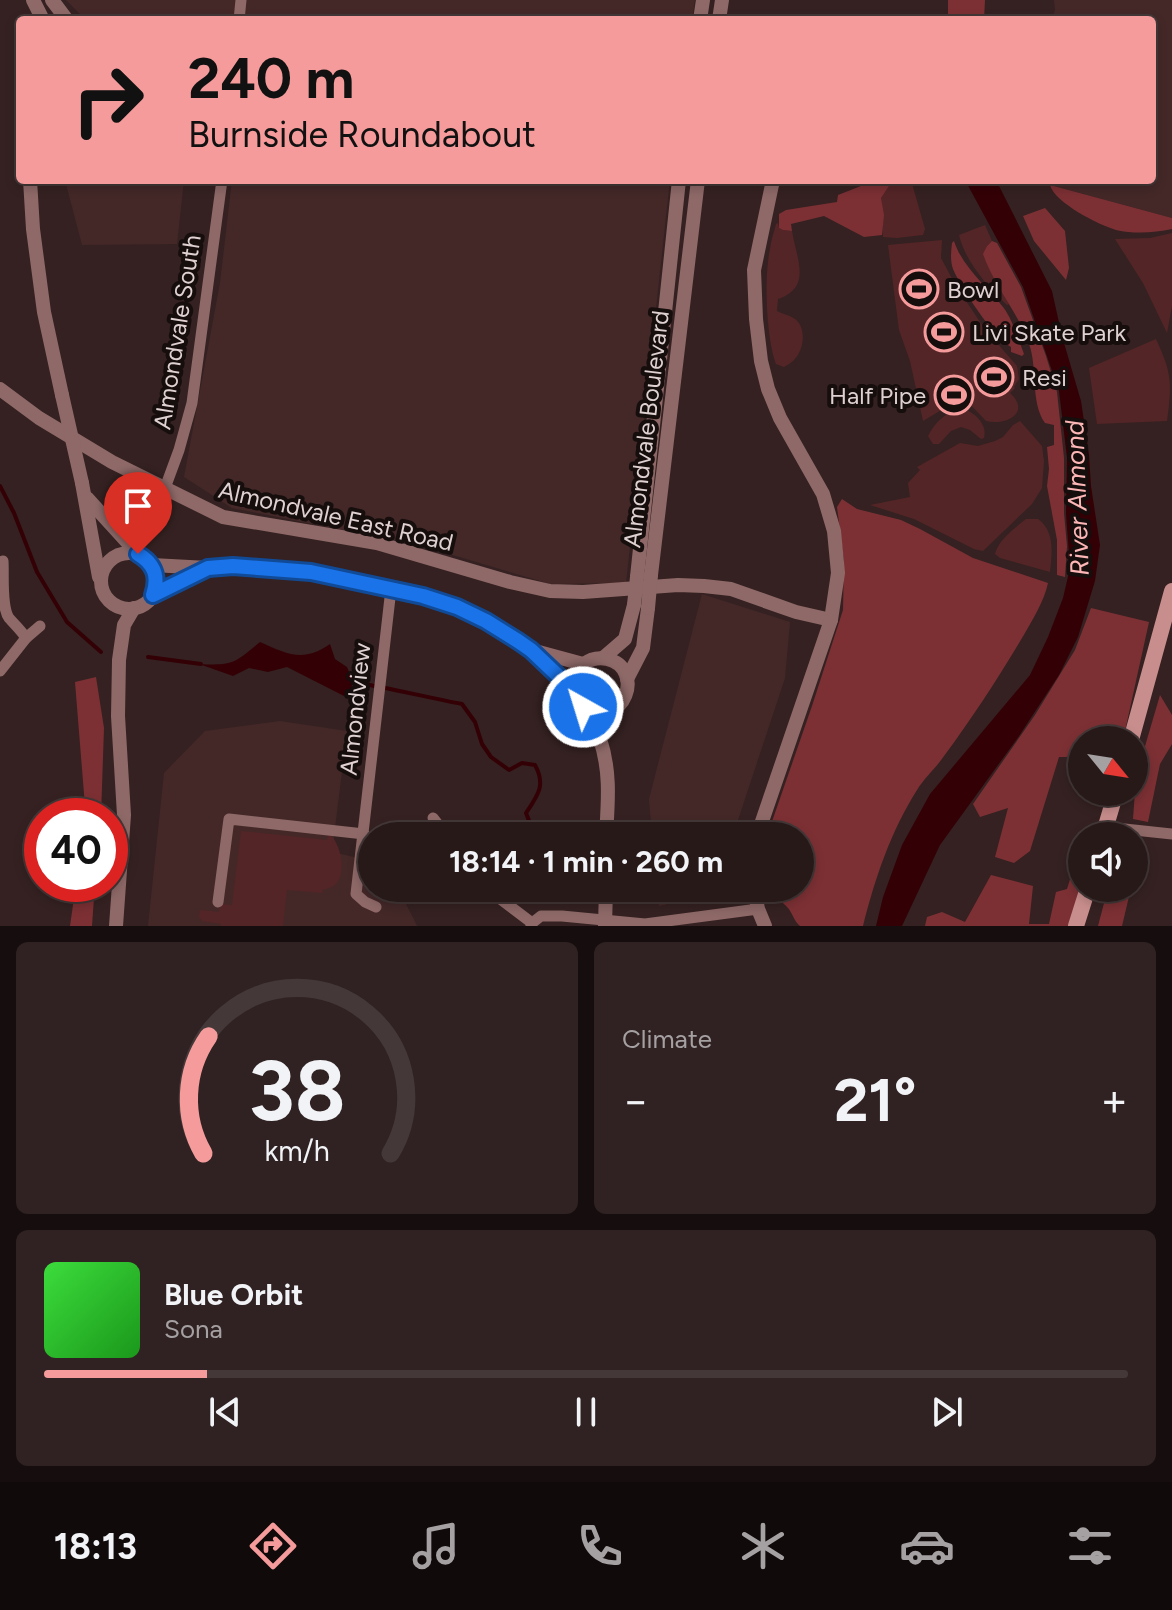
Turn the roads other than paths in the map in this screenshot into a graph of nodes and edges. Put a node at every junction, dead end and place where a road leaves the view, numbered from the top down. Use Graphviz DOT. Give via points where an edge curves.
graph roads {
  1 [pos="30,184"];
  2 [pos="221,184"];
  3 [pos="678,184"];
  4 [pos="697,184"];
  5 [pos="772,184"];
  6 [pos="0,389"];
  7 [pos="656,461"];
  8 [pos="165,488"];
  9 [pos="87,498"];
  10 [pos="138,554"];
  11 [pos="3,561"];
  12 [pos="152,565"];
  13 [pos="208,568"];
  14 [pos="100,581"];
  15 [pos="391,589"];
  16 [pos="1172,591"];
  17 [pos="153,595"];
  18 [pos="641,607"];
  19 [pos="134,608"];
  20 [pos="831,620"];
  21 [pos="40,626"];
  22 [pos="26,638"];
  23 [pos="531,650"];
  24 [pos="603,658"];
  25 [pos="583,664"];
  26 [pos="0,671"];
  27 [pos="627,679"];
  28 [pos="573,690"];
  29 [pos="583,707"];
  30 [pos="1135,726"];
  31 [pos="433,818"];
  32 [pos="365,822"];
  33 [pos="436,822"];
  34 [pos="606,822"];
  35 [pos="762,822"];
  36 [pos="358,833"];
  37 [pos="1148,833"];
  38 [pos="1172,834"];
  39 [pos="218,902"];
  40 [pos="365,902"];
  41 [pos="504,902"];
  42 [pos="606,902"];
  43 [pos="757,902"];
  44 [pos="1084,902"];
  45 [pos="376,907"];
  46 [pos="758,909"];
  47 [pos="531,924"];
  48 [pos="116,926"];
  49 [pos="605,926"];
  50 [pos="765,926"];
  51 [pos="1076,926"];
  1 -- 9 [label="street, bridge" via="44,312"];
  2 -- 8 [label="street, Almondvale South" via="192,403"];
  3 -- 7 [label="street, Almondvale Boulevard"];
  4 -- 7 [label="street, Almondvale Boulevard"];
  5 -- 20 [label="street" via="754,270 761,361 780,418 823,494 834,531 838,573"];
  6 -- 8 [label="street, Almondvale East Road" via="112,462"];
  7 -- 18 [label="street, Almondvale Boulevard, bridge"];
  8 -- 20 [label="street, Almondvale East Road" via="223,517 377,543 529,587 583,592 704,586 731,589"];
  9 -- 10 [label="street"];
  9 -- 14 [label="street"];
  10 -- 12 [label="street"];
  10 -- 14 [label="street" via="116,555"];
  11 -- 22 [label="street" via="8,616"];
  12 -- 13 [label="street"];
  12 -- 17 [label="street"];
  13 -- 15 [label="street" via="311,572"];
  13 -- 17 [label="street"];
  14 -- 19 [label="street" via="116,606"];
  15 -- 23 [label="street" via="457,607"];
  15 -- 32 [label="street, Almondview"];
  16 -- 30 [label="main road"];
  17 -- 19 [label="street"];
  18 -- 24 [label="street, Almondvale Boulevard" via="625,639"];
  18 -- 27 [label="street, Almondvale Boulevard" via="643,648"];
  19 -- 48 [label="street" via="124,625 119,660 124,815"];
  20 -- 35 [label="street"];
  21 -- 22 [label="street"];
  22 -- 26 [label="street"];
  23 -- 25 [label="street"];
  23 -- 28 [label="street"];
  24 -- 25 [label="street"];
  24 -- 27 [label="street" via="621,667"];
  25 -- 28 [label="street"];
  27 -- 29 [label="street" via="625,697 615,709 599,713"];
  28 -- 29 [label="street"];
  29 -- 34 [label="street" via="599,735 608,768"];
  31 -- 33 [label="street"];
  36 -- 39 [label="street" via="229,819"];
  37 -- 38 [label="street"];
  40 -- 45 [label="street, Almondview"];
  41 -- 47 [label="street"];
  42 -- 49 [label="street, bridge"];
  43 -- 46 [label="street"];
  44 -- 51 [label="main road"];
  46 -- 47 [label="street" via="645,924 562,916 541,916"];
  46 -- 50 [label="street"];
}
